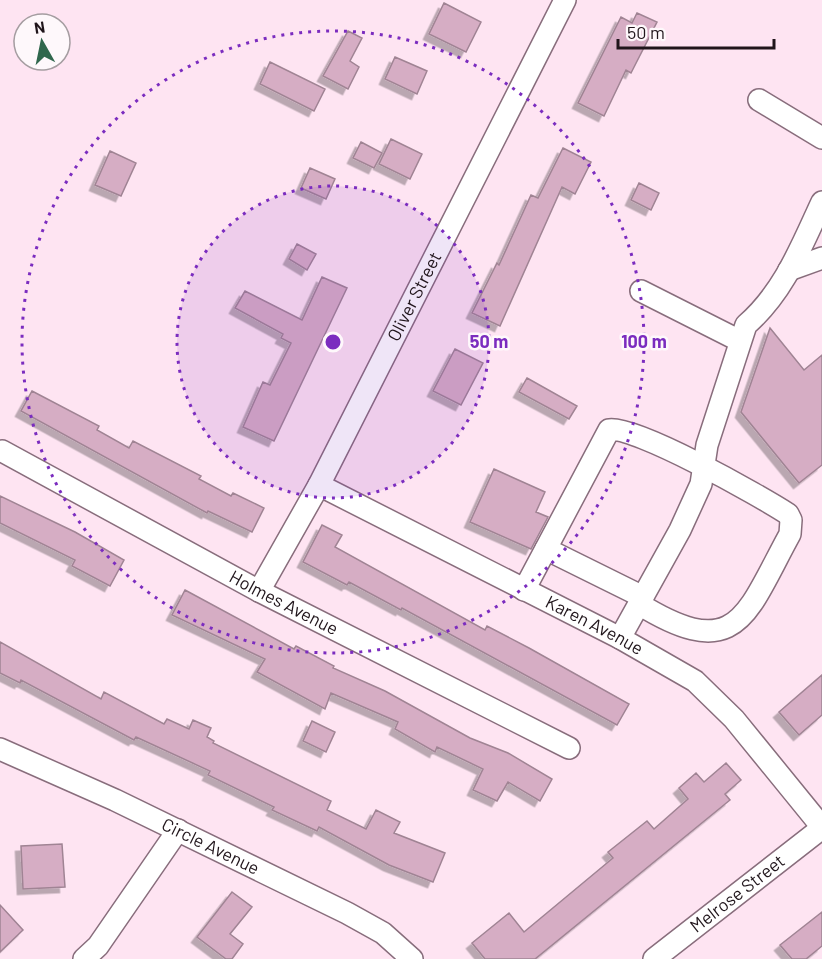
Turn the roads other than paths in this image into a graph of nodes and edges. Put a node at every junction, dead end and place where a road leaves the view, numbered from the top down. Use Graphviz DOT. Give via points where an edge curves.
graph roads {
  1 [pos="565,0"];
  2 [pos="759,100"];
  3 [pos="822,138"];
  4 [pos="822,202"];
  5 [pos="822,258"];
  6 [pos="789,270"];
  7 [pos="641,291"];
  8 [pos="741,342"];
  9 [pos="2,451"];
  10 [pos="703,467"];
  11 [pos="320,486"];
  12 [pos="546,549"];
  13 [pos="524,590"];
  14 [pos="259,591"];
  15 [pos="641,600"];
  16 [pos="620,638"];
  17 [pos="569,748"];
  18 [pos="0,749"];
  19 [pos="822,828"];
  20 [pos="178,830"];
  21 [pos="84,959"];
  22 [pos="412,959"];
  23 [pos="654,959"];
  1 -- 11 [label="street, Oliver Street"];
  2 -- 3 [label="street"];
  4 -- 6 [label="street"];
  5 -- 6 [label="street"];
  6 -- 8 [label="street" via="782,286 746,325"];
  7 -- 8 [label="street"];
  8 -- 10 [label="street"];
  9 -- 14 [label="street, Holmes Avenue"];
  10 -- 12 [label="street" via="640,437 614,428 609,430"];
  10 -- 15 [label="street" via="701,484"];
  10 -- 15 [label="street" via="788,514 790,534 745,615 733,625 713,632 669,622"];
  11 -- 13 [label="street, Karen Avenue"];
  11 -- 14 [label="street, Oliver Street"];
  12 -- 13 [label="street"];
  12 -- 15 [label="street"];
  13 -- 16 [label="street, Karen Avenue"];
  14 -- 17 [label="street, Holmes Avenue"];
  15 -- 16 [label="street"];
  16 -- 19 [label="street, Karen Avenue" via="695,681 715,699"];
  18 -- 20 [label="street, Circle Avenue"];
  19 -- 23 [label="street, Melrose Street"];
  20 -- 21 [label="street" via="98,946"];
  20 -- 22 [label="street, Circle Avenue" via="372,926"];
}
